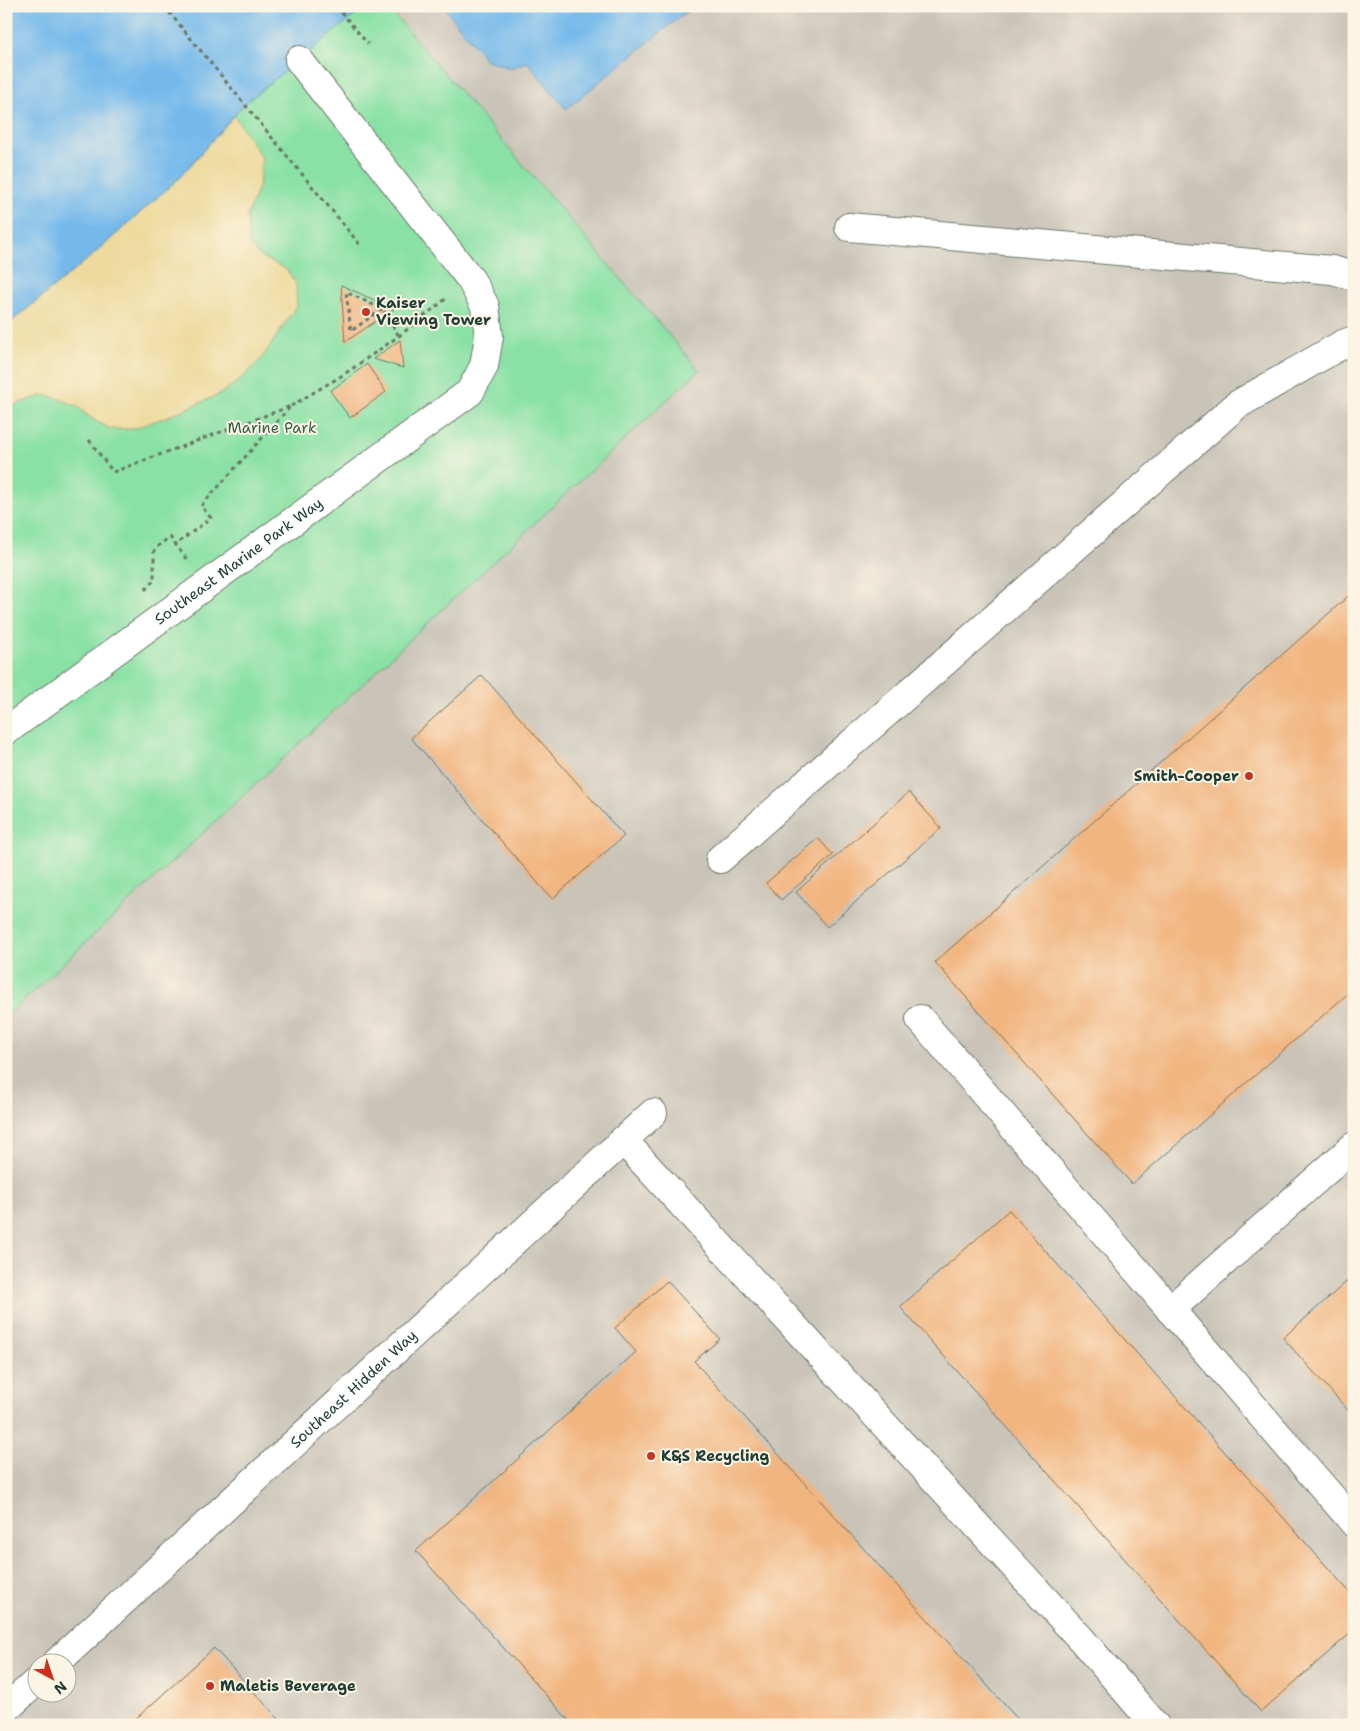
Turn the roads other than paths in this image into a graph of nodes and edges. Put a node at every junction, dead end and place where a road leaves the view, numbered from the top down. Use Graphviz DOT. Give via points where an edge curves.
graph roads {
  1 [pos="299,60"];
  2 [pos="849,227"];
  3 [pos="1354,276"];
  4 [pos="1354,340"];
  5 [pos="6,730"];
  6 [pos="720,859"];
  7 [pos="920,1019"];
  8 [pos="653,1113"];
  9 [pos="622,1140"];
  10 [pos="1354,1146"];
  11 [pos="1170,1310"];
  12 [pos="1354,1524"];
  13 [pos="65,1654"];
  14 [pos="28,1689"];
  15 [pos="6,1709"];
  16 [pos="1155,1725"];
  1 -- 5 [label="street, Southeast Marine Park Way" via="471,280 484,306 489,336 484,366 470,392"];
  2 -- 3 [label="street" via="1332,270"];
  4 -- 6 [label="street" via="1237,405"];
  7 -- 11 [label="street"];
  8 -- 9 [label="street, Southeast Hidden Way"];
  9 -- 13 [label="street, Southeast Hidden Way"];
  9 -- 16 [label="street" via="1082,1640"];
  10 -- 11 [label="street"];
  11 -- 12 [label="street"];
  14 -- 15 [label="street"];
}
